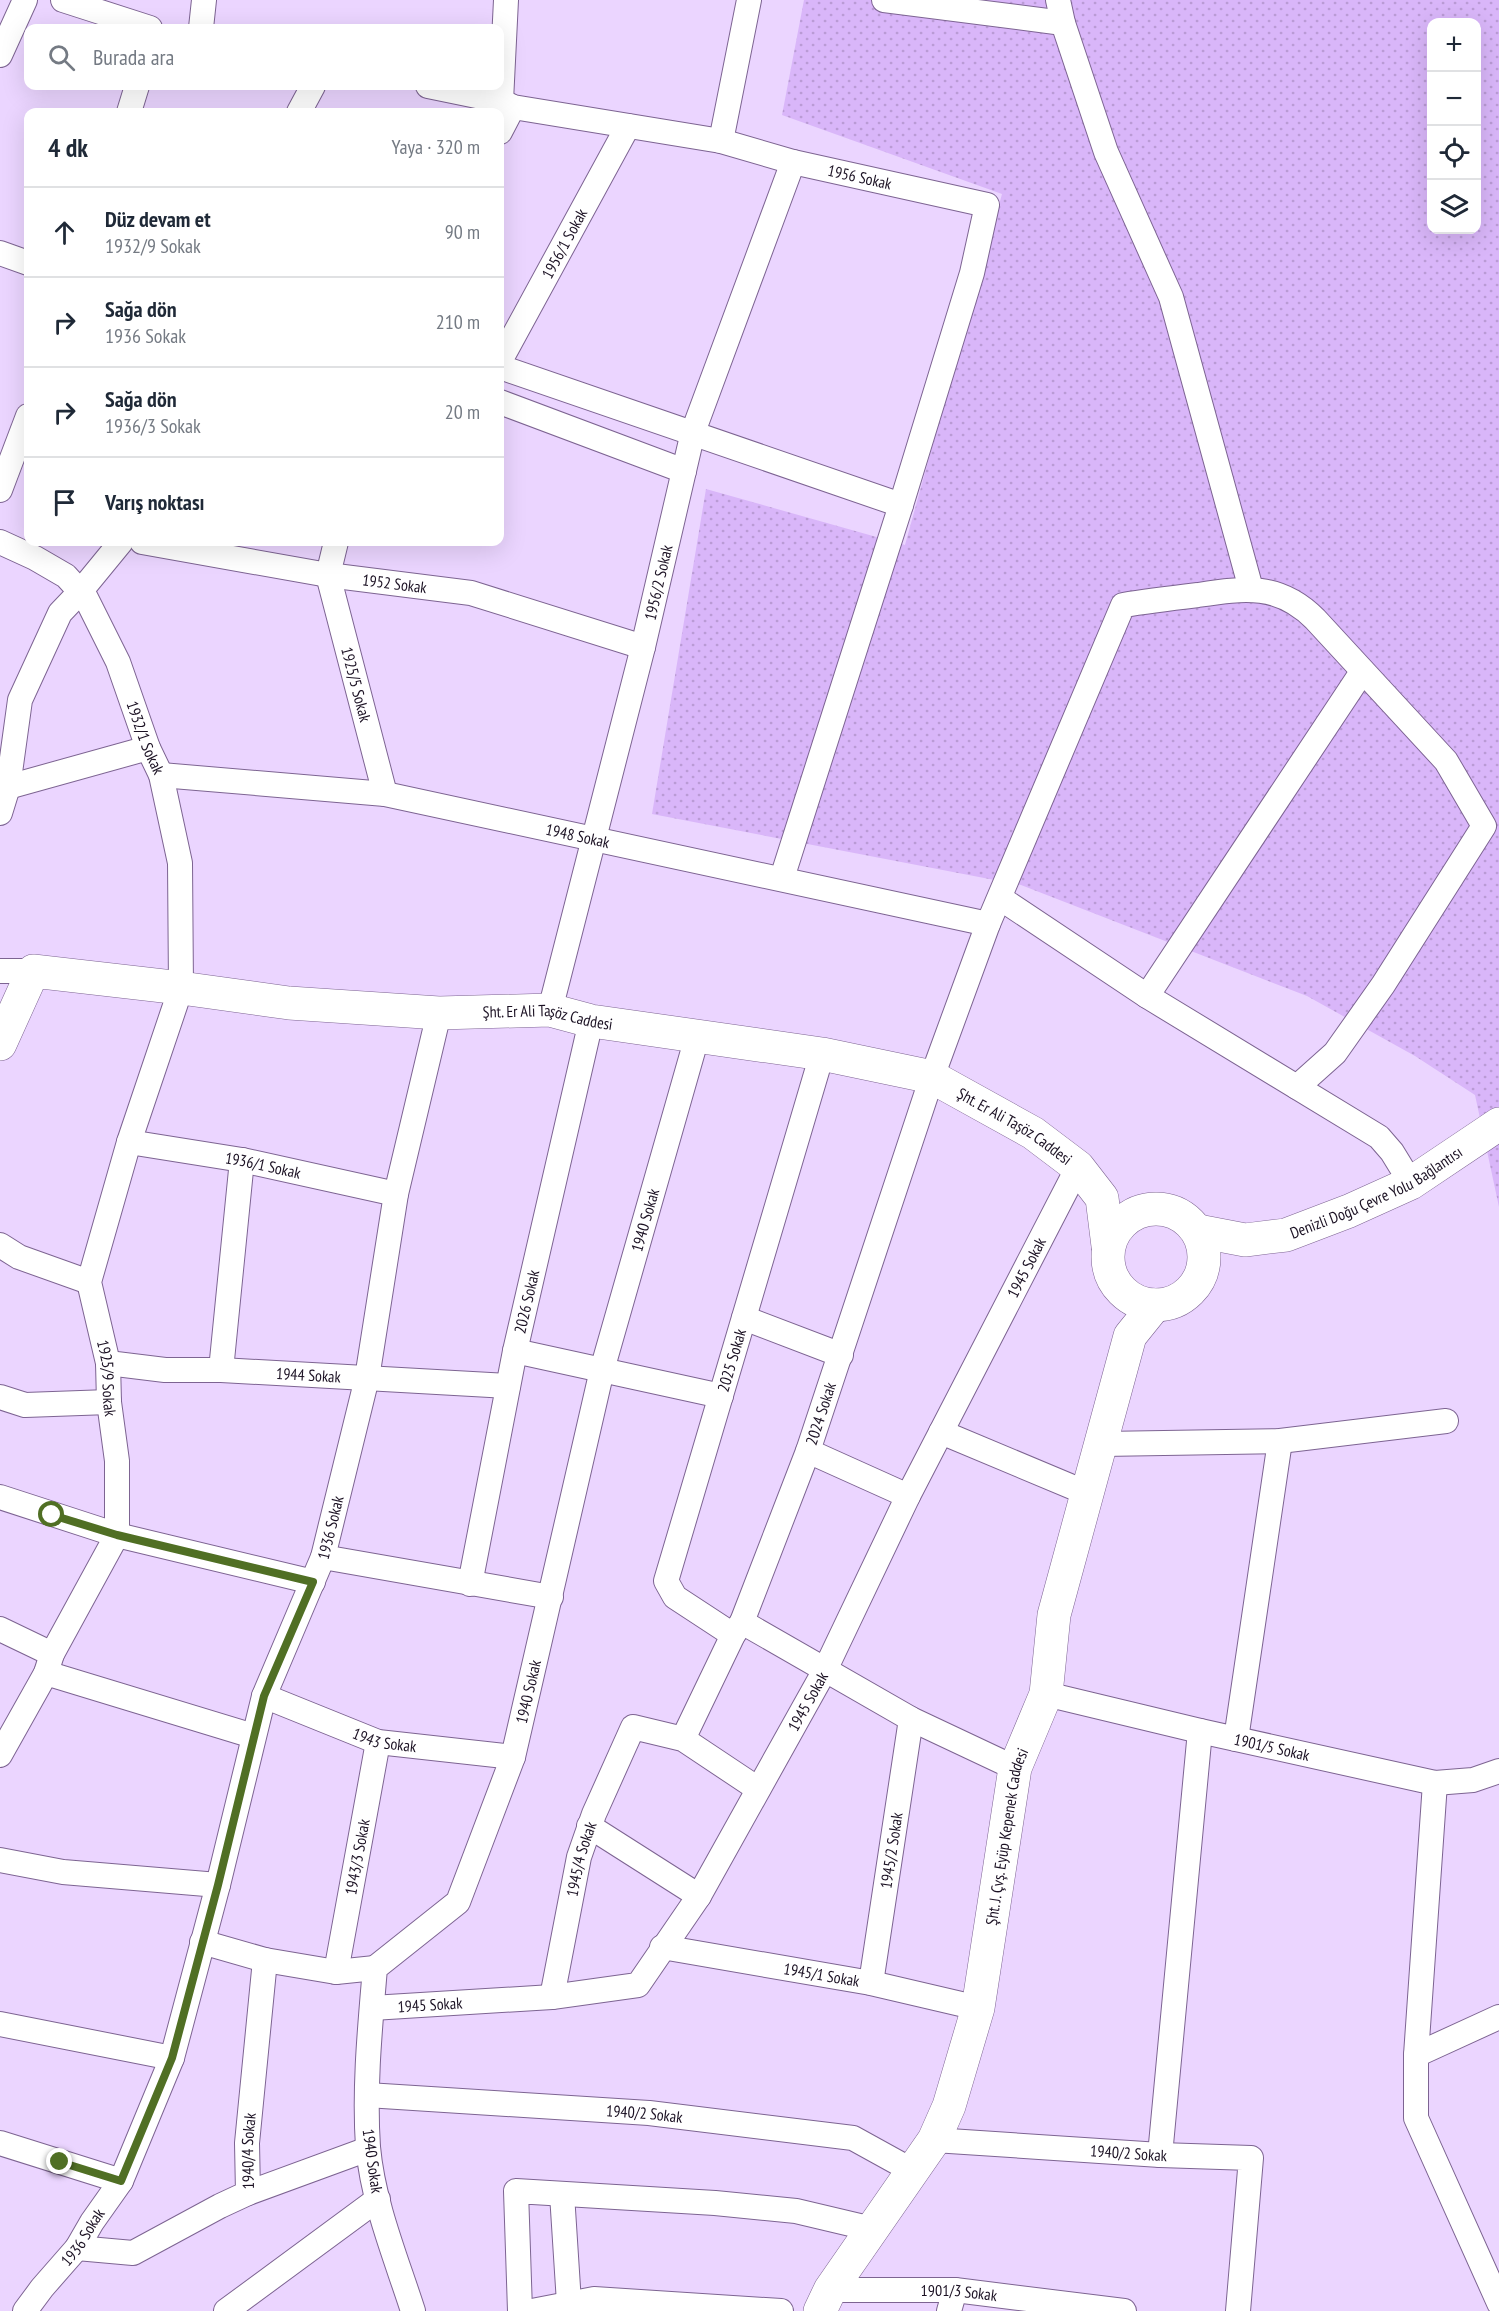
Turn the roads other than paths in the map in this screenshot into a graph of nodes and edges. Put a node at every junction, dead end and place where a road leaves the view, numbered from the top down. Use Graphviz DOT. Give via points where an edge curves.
graph roads {
  1 [pos="25,0"];
  2 [pos="63,0"];
  3 [pos="204,0"];
  4 [pos="506,0"];
  5 [pos="749,0"];
  6 [pos="884,0"];
  7 [pos="1058,0"];
  8 [pos="1063,23"];
  9 [pos="138,24"];
  10 [pos="201,24"];
  11 [pos="0,55"];
  12 [pos="136,90"];
  13 [pos="311,90"];
  14 [pos="446,90"];
  15 [pos="507,104"];
  16 [pos="130,108"];
  17 [pos="301,108"];
  18 [pos="504,116"];
  19 [pos="628,126"];
  20 [pos="721,141"];
  21 [pos="793,162"];
  22 [pos="0,253"];
  23 [pos="24,262"];
  24 [pos="504,355"];
  25 [pos="504,368"];
  26 [pos="504,404"];
  27 [pos="24,427"];
  28 [pos="693,432"];
  29 [pos="684,471"];
  30 [pos="0,490"];
  31 [pos="902,505"];
  32 [pos="0,542"];
  33 [pos="118,546"];
  34 [pos="164,546"];
  35 [pos="335,546"];
  36 [pos="328,576"];
  37 [pos="1251,589"];
  38 [pos="80,592"];
  39 [pos="643,647"];
  40 [pos="1362,672"];
  41 [pos="10,696"];
  42 [pos="148,748"];
  43 [pos="161,775"];
  44 [pos="4,786"];
  45 [pos="385,794"];
  46 [pos="0,813"];
  47 [pos="595,839"];
  48 [pos="782,878"];
  49 [pos="999,898"];
  50 [pos="988,924"];
  51 [pos="0,971"];
  52 [pos="33,971"];
  53 [pos="181,988"];
  54 [pos="1147,996"];
  55 [pos="9,1003"];
  56 [pos="550,1010"];
  57 [pos="439,1013"];
  58 [pos="591,1021"];
  59 [pos="698,1036"];
  60 [pos="0,1044"];
  61 [pos="822,1054"];
  62 [pos="932,1077"];
  63 [pos="1297,1087"];
  64 [pos="1499,1124"];
  65 [pos="129,1142"];
  66 [pos="242,1160"];
  67 [pos="1078,1167"];
  68 [pos="1411,1183"];
  69 [pos="396,1194"];
  70 [pos="1102,1198"];
  71 [pos="1140,1210"];
  72 [pos="0,1245"];
  73 [pos="1201,1245"];
  74 [pos="1108,1246"];
  75 [pos="89,1282"];
  76 [pos="1116,1286"];
  77 [pos="1155,1305"];
  78 [pos="744,1318"];
  79 [pos="1130,1336"];
  80 [pos="515,1351"];
  81 [pos="841,1355"];
  82 [pos="108,1363"];
  83 [pos="221,1370"];
  84 [pos="602,1370"];
  85 [pos="367,1378"];
  86 [pos="508,1386"];
  87 [pos="721,1396"];
  88 [pos="0,1397"];
  89 [pos="109,1402"];
  90 [pos="1446,1421"];
  91 [pos="941,1432"];
  92 [pos="1280,1441"];
  93 [pos="1102,1444"];
  94 [pos="808,1451"];
  95 [pos="1089,1494"];
  96 [pos="908,1496"];
  97 [pos="0,1497"];
  98 [pos="117,1535"];
  99 [pos="323,1557"];
  100 [pos="313,1582"];
  101 [pos="470,1584"];
  102 [pos="551,1597"];
  103 [pos="0,1629"];
  104 [pos="738,1629"];
  105 [pos="49,1663"];
  106 [pos="825,1670"];
  107 [pos="1046,1694"];
  108 [pos="264,1696"];
  109 [pos="911,1719"];
  110 [pos="1200,1731"];
  111 [pos="253,1736"];
  112 [pos="683,1739"];
  113 [pos="1236,1739"];
  114 [pos="378,1742"];
  115 [pos="0,1755"];
  116 [pos="513,1757"];
  117 [pos="1015,1768"];
  118 [pos="1499,1771"];
  119 [pos="1435,1783"];
  120 [pos="758,1789"];
  121 [pos="590,1826"];
  122 [pos="0,1860"];
  123 [pos="218,1885"];
  124 [pos="699,1896"];
  125 [pos="202,1942"];
  126 [pos="662,1947"];
  127 [pos="265,1960"];
  128 [pos="375,1968"];
  129 [pos="336,1972"];
  130 [pos="871,1983"];
  131 [pos="552,1997"];
  132 [pos="372,2007"];
  133 [pos="978,2008"];
  134 [pos="1499,2017"];
  135 [pos="0,2024"];
  136 [pos="1416,2055"];
  137 [pos="172,2058"];
  138 [pos="367,2095"];
  139 [pos="934,2140"];
  140 [pos="0,2143"];
  141 [pos="368,2148"];
  142 [pos="1160,2155"];
  143 [pos="911,2170"];
  144 [pos="121,2181"];
  145 [pos="248,2193"];
  146 [pos="562,2194"];
  147 [pos="378,2199"];
  148 [pos="873,2229"];
  149 [pos="77,2248"];
  150 [pos="825,2301"];
  151 [pos="952,2301"];
  152 [pos="569,2303"];
  153 [pos="1499,2303"];
  154 [pos="1499,2309"];
  155 [pos="25,2311"];
  156 [pos="226,2311"];
  157 [pos="413,2311"];
  158 [pos="520,2311"];
  159 [pos="532,2311"];
  160 [pos="781,2311"];
  161 [pos="1124,2311"];
  162 [pos="1238,2311"];
  163 [pos="1494,2311"];
  1 -- 11 [label="street"];
  2 -- 9 [label="street"];
  3 -- 10 [label="street"];
  4 -- 15 [label="street"];
  5 -- 20 [label="street"];
  6 -- 8 [label="street"];
  7 -- 8 [label="street"];
  8 -- 37 [label="street" via="1106,152 1171,297"];
  12 -- 16 [label="street"];
  13 -- 17 [label="street"];
  14 -- 15 [label="street, 1956 Sokak"];
  15 -- 18 [label="street"];
  15 -- 19 [label="street, 1956 Sokak"];
  19 -- 20 [label="street, 1956 Sokak"];
  19 -- 24 [label="street, 1956/1 Sokak"];
  20 -- 21 [label="street, 1956 Sokak"];
  21 -- 28 [label="street, 1956/2 Sokak"];
  21 -- 31 [label="street, 1956 Sokak" via="987,205 972,273"];
  22 -- 23 [label="street"];
  25 -- 28 [label="street"];
  26 -- 29 [label="street"];
  27 -- 30 [label="street"];
  28 -- 29 [label="street, 1956/2 Sokak"];
  28 -- 31 [label="street"];
  29 -- 39 [label="street, 1956/2 Sokak"];
  31 -- 48 [label="street"];
  32 -- 38 [label="street, 1932/1 Sokak" via="66,576"];
  33 -- 38 [label="street"];
  34 -- 36 [label="street, 1952 Sokak"];
  35 -- 36 [label="street"];
  36 -- 39 [label="street, 1952 Sokak" via="471,593"];
  36 -- 45 [label="street, 1925/5 Sokak"];
  37 -- 40 [label="street" via="1284,597 1306,610"];
  37 -- 49 [label="street, 2024 Sokak" via="1123,604"];
  38 -- 41 [label="street" via="60,613"];
  38 -- 42 [label="street, 1932/1 Sokak" via="118,662"];
  39 -- 47 [label="street, 1956/2 Sokak"];
  40 -- 54 [label="street"];
  40 -- 63 [label="street" via="1446,760 1484,826 1335,1053"];
  41 -- 44 [label="street"];
  42 -- 43 [label="street, 1932/1 Sokak"];
  42 -- 44 [label="street"];
  43 -- 45 [label="street, 1948 Sokak"];
  43 -- 53 [label="street, 1932/1 Sokak" via="180,863"];
  44 -- 46 [label="street"];
  45 -- 47 [label="street, 1948 Sokak"];
  47 -- 48 [label="street, 1948 Sokak"];
  47 -- 56 [label="street, 1956/2 Sokak"];
  48 -- 50 [label="street, 1948 Sokak"];
  49 -- 50 [label="street, 2024 Sokak"];
  49 -- 54 [label="street"];
  50 -- 62 [label="street, 2024 Sokak"];
  51 -- 52 [label="street"];
  52 -- 53 [label="street, Şht. Er Ali Taşöz Caddesi"];
  52 -- 55 [label="street"];
  53 -- 57 [label="street, Şht. Er Ali Taşöz Caddesi" via="289,1004"];
  53 -- 65 [label="street, 1925/9 Sokak"];
  54 -- 63 [label="street"];
  55 -- 60 [label="street"];
  56 -- 57 [label="street, Şht. Er Ali Taşöz Caddesi"];
  56 -- 58 [label="street, Şht. Er Ali Taşöz Caddesi"];
  57 -- 69 [label="street, 1936 Sokak"];
  58 -- 59 [label="street, Şht. Er Ali Taşöz Caddesi"];
  58 -- 80 [label="street, 2026 Sokak"];
  59 -- 61 [label="street, Şht. Er Ali Taşöz Caddesi"];
  59 -- 84 [label="street, 1940 Sokak"];
  61 -- 62 [label="street, Şht. Er Ali Taşöz Caddesi"];
  61 -- 78 [label="street, 2025 Sokak"];
  62 -- 67 [label="street, Şht. Er Ali Taşöz Caddesi" via="1033,1133"];
  62 -- 81 [label="street, 2024 Sokak"];
  63 -- 68 [label="street" via="1379,1137"];
  64 -- 68 [label="street, Denizli Doğu Çevre Yolu Bağlantısı"];
  65 -- 66 [label="street, 1936/1 Sokak"];
  65 -- 75 [label="street, 1925/9 Sokak"];
  66 -- 69 [label="street, 1936/1 Sokak"];
  66 -- 83 [label="street"];
  67 -- 70 [label="street, Şht. Er Ali Taşöz Caddesi"];
  67 -- 91 [label="street, 1945 Sokak"];
  68 -- 73 [label="street, Denizli Doğu Çevre Yolu Bağlantısı" via="1286,1235"];
  69 -- 85 [label="street, 1936 Sokak"];
  70 -- 71 [label="street"];
  70 -- 74 [label="street"];
  71 -- 73 [label="street" via="1160,1208 1179,1213 1190,1221"];
  71 -- 74 [label="street" via="1128,1217"];
  72 -- 75 [label="street" via="19,1257"];
  73 -- 77 [label="street" via="1202,1273 1195,1287 1184,1297"];
  74 -- 76 [label="street" via="1109,1272"];
  75 -- 82 [label="street, 1925/9 Sokak"];
  76 -- 77 [label="street" via="1127,1296"];
  76 -- 79 [label="street"];
  77 -- 79 [label="street"];
  78 -- 81 [label="street"];
  78 -- 87 [label="street, 2025 Sokak"];
  79 -- 93 [label="street, Şht. J. Çvş. Eyüp Kepenek Caddesi"];
  80 -- 84 [label="street"];
  80 -- 86 [label="street, 2026 Sokak"];
  81 -- 94 [label="street, 2024 Sokak"];
  82 -- 83 [label="street, 1944 Sokak" via="165,1370"];
  82 -- 89 [label="street, 1925/9 Sokak"];
  83 -- 85 [label="street, 1944 Sokak"];
  84 -- 87 [label="street"];
  84 -- 102 [label="street, 1940 Sokak"];
  85 -- 86 [label="street, 1944 Sokak"];
  85 -- 99 [label="street, 1936 Sokak"];
  86 -- 101 [label="street, 2026 Sokak"];
  87 -- 104 [label="street, 2025 Sokak" via="666,1581 675,1597"];
  88 -- 89 [label="street" via="25,1405"];
  89 -- 98 [label="street, 1925/9 Sokak" via="117,1461"];
  90 -- 92 [label="street"];
  91 -- 95 [label="street"];
  91 -- 96 [label="street, 1945 Sokak"];
  92 -- 93 [label="street"];
  92 -- 113 [label="street"];
  93 -- 95 [label="street, Şht. J. Çvş. Eyüp Kepenek Caddesi"];
  94 -- 96 [label="street"];
  94 -- 104 [label="street, 2024 Sokak"];
  95 -- 107 [label="street, Şht. J. Çvş. Eyüp Kepenek Caddesi" via="1054,1615"];
  96 -- 106 [label="street, 1945 Sokak"];
  97 -- 98 [label="street"];
  98 -- 100 [label="street"];
  98 -- 105 [label="street, 1925/9 Sokak"];
  99 -- 100 [label="street, 1936 Sokak"];
  99 -- 101 [label="street"];
  100 -- 108 [label="street, 1936 Sokak"];
  101 -- 102 [label="street"];
  102 -- 116 [label="street, 1940 Sokak"];
  103 -- 105 [label="street"];
  104 -- 106 [label="street, 2025 Sokak"];
  104 -- 112 [label="street, 2024 Sokak"];
  105 -- 111 [label="street"];
  105 -- 115 [label="street, 1925/9 Sokak"];
  106 -- 109 [label="street, 2025 Sokak"];
  106 -- 120 [label="street, 1945 Sokak"];
  107 -- 110 [label="street, 1901/5 Sokak"];
  107 -- 117 [label="street, Şht. J. Çvş. Eyüp Kepenek Caddesi"];
  108 -- 111 [label="street, 1936 Sokak"];
  108 -- 114 [label="street, 1943 Sokak"];
  109 -- 117 [label="street, 2025 Sokak"];
  109 -- 130 [label="street, 1945/2 Sokak"];
  110 -- 113 [label="street, 1901/5 Sokak"];
  110 -- 142 [label="street"];
  111 -- 123 [label="street, 1936 Sokak"];
  112 -- 120 [label="street"];
  112 -- 121 [label="street, 1945/4 Sokak" via="633,1728"];
  113 -- 119 [label="street, 1901/5 Sokak"];
  114 -- 116 [label="street, 1943 Sokak"];
  114 -- 129 [label="street, 1943/3 Sokak"];
  116 -- 128 [label="street, 1940 Sokak" via="458,1902"];
  117 -- 133 [label="street, Şht. J. Çvş. Eyüp Kepenek Caddesi"];
  118 -- 119 [label="street, 1901/5 Sokak" via="1473,1780"];
  119 -- 136 [label="street"];
  120 -- 124 [label="street, 1945 Sokak"];
  121 -- 124 [label="street"];
  121 -- 131 [label="street, 1945/4 Sokak" via="579,1857"];
  122 -- 123 [label="street" via="63,1872"];
  123 -- 125 [label="street, 1936 Sokak"];
  124 -- 126 [label="street, 1945 Sokak"];
  125 -- 127 [label="street"];
  125 -- 137 [label="street, 1936 Sokak"];
  126 -- 130 [label="street, 1945/1 Sokak"];
  126 -- 131 [label="street, 1945 Sokak" via="638,1985"];
  127 -- 129 [label="street"];
  127 -- 145 [label="street, 1940/4 Sokak" via="247,2143"];
  128 -- 129 [label="street"];
  128 -- 132 [label="street, 1940 Sokak"];
  130 -- 133 [label="street, 1945/1 Sokak"];
  131 -- 132 [label="street, 1945 Sokak"];
  132 -- 138 [label="street, 1940 Sokak"];
  133 -- 139 [label="street, Şht. J. Çvş. Eyüp Kepenek Caddesi" via="949,2106"];
  134 -- 136 [label="street"];
  135 -- 137 [label="street"];
  136 -- 153 [label="street" via="1416,2118"];
  137 -- 144 [label="street, 1936 Sokak"];
  138 -- 141 [label="street, 1940 Sokak"];
  138 -- 143 [label="street, 1940/2 Sokak" via="649,2113 853,2138"];
  139 -- 142 [label="street, 1940/2 Sokak"];
  139 -- 143 [label="street, Şht. J. Çvş. Eyüp Kepenek Caddesi"];
  140 -- 144 [label="street"];
  141 -- 145 [label="street"];
  141 -- 147 [label="street, 1940 Sokak"];
  142 -- 162 [label="street, 1940/2 Sokak" via="1251,2158"];
  143 -- 148 [label="street, Şht. J. Çvş. Eyüp Kepenek Caddesi"];
  144 -- 149 [label="street, 1936 Sokak"];
  145 -- 149 [label="street, 1940/4 Sokak" via="133,2253"];
  146 -- 148 [label="street" via="796,2211"];
  146 -- 152 [label="street"];
  146 -- 158 [label="street" via="516,2192"];
  147 -- 156 [label="street"];
  147 -- 157 [label="street, 1940 Sokak"];
  148 -- 150 [label="street, Şht. J. Çvş. Eyüp Kepenek Caddesi"];
  149 -- 155 [label="street, 1936 Sokak"];
  150 -- 151 [label="street, 1901/3 Sokak"];
  151 -- 161 [label="street, 1901/3 Sokak"];
  152 -- 159 [label="street"];
  152 -- 160 [label="street" via="594,2299"];
  154 -- 163 [label="street"];
}
